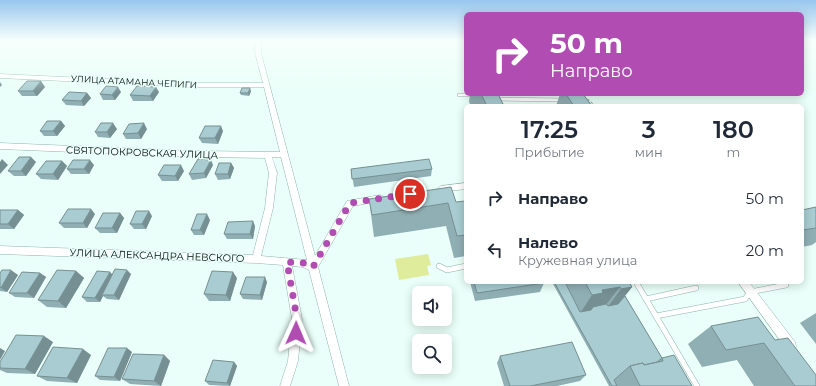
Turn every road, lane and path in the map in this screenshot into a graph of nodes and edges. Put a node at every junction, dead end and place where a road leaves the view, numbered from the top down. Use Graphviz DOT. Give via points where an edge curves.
graph roads {
  1 [pos="259,58"];
  2 [pos="0,76"];
  3 [pos="267,85"];
  4 [pos="459,95"];
  5 [pos="464,95"];
  6 [pos="490,97"];
  7 [pos="577,101"];
  8 [pos="593,104"];
  9 [pos="0,146"];
  10 [pos="285,154"];
  11 [pos="268,155"];
  12 [pos="464,186"];
  13 [pos="432,191"];
  14 [pos="387,197"];
  15 [pos="0,250"];
  16 [pos="256,259"];
  17 [pos="287,262"];
  18 [pos="439,266"];
  19 [pos="464,266"];
  20 [pos="313,267"];
  21 [pos="637,284"];
  22 [pos="744,284"];
  23 [pos="786,285"];
  24 [pos="696,288"];
  25 [pos="750,292"];
  26 [pos="646,299"];
  27 [pos="656,316"];
  28 [pos="797,354"];
  29 [pos="285,386"];
  30 [pos="344,386"];
  31 [pos="697,386"];
  1 -- 3 [label="street"];
  2 -- 3 [label="street, УЛИЦА АТАМАНА ЧЕПИГИ"];
  3 -- 10 [label="street"];
  4 -- 5 [label="lane"];
  6 -- 7 [label="lane"];
  7 -- 8 [label="path" via="590,100"];
  9 -- 11 [label="street, СВЯТОПОКРОВСКАЯ УЛИЦА"];
  10 -- 11 [label="street, СВЯТОПОКРОВСКАЯ УЛИЦА"];
  10 -- 20 [label="street"];
  11 -- 16 [label="street" via="273,173 269,208"];
  12 -- 13 [label="street"];
  14 -- 20 [label="street" via="350,203"];
  15 -- 16 [label="street, УЛИЦА АЛЕКСАНДРА НЕВСКОГО"];
  16 -- 17 [label="street, УЛИЦА АЛЕКСАНДРА НЕВСКОГО"];
  17 -- 20 [label="street, УЛИЦА АЛЕКСАНДРА НЕВСКОГО" via="304,263"];
  17 -- 29 [label="street" via="297,319 293,361"];
  18 -- 19 [label="lane" via="447,270"];
  20 -- 30 [label="street"];
  21 -- 26 [label="lane"];
  22 -- 25 [label="street"];
  23 -- 25 [label="lane"];
  24 -- 26 [label="lane"];
  25 -- 27 [label="lane" via="745,299"];
  25 -- 28 [label="street"];
  26 -- 27 [label="lane"];
  27 -- 31 [label="lane"];
}
